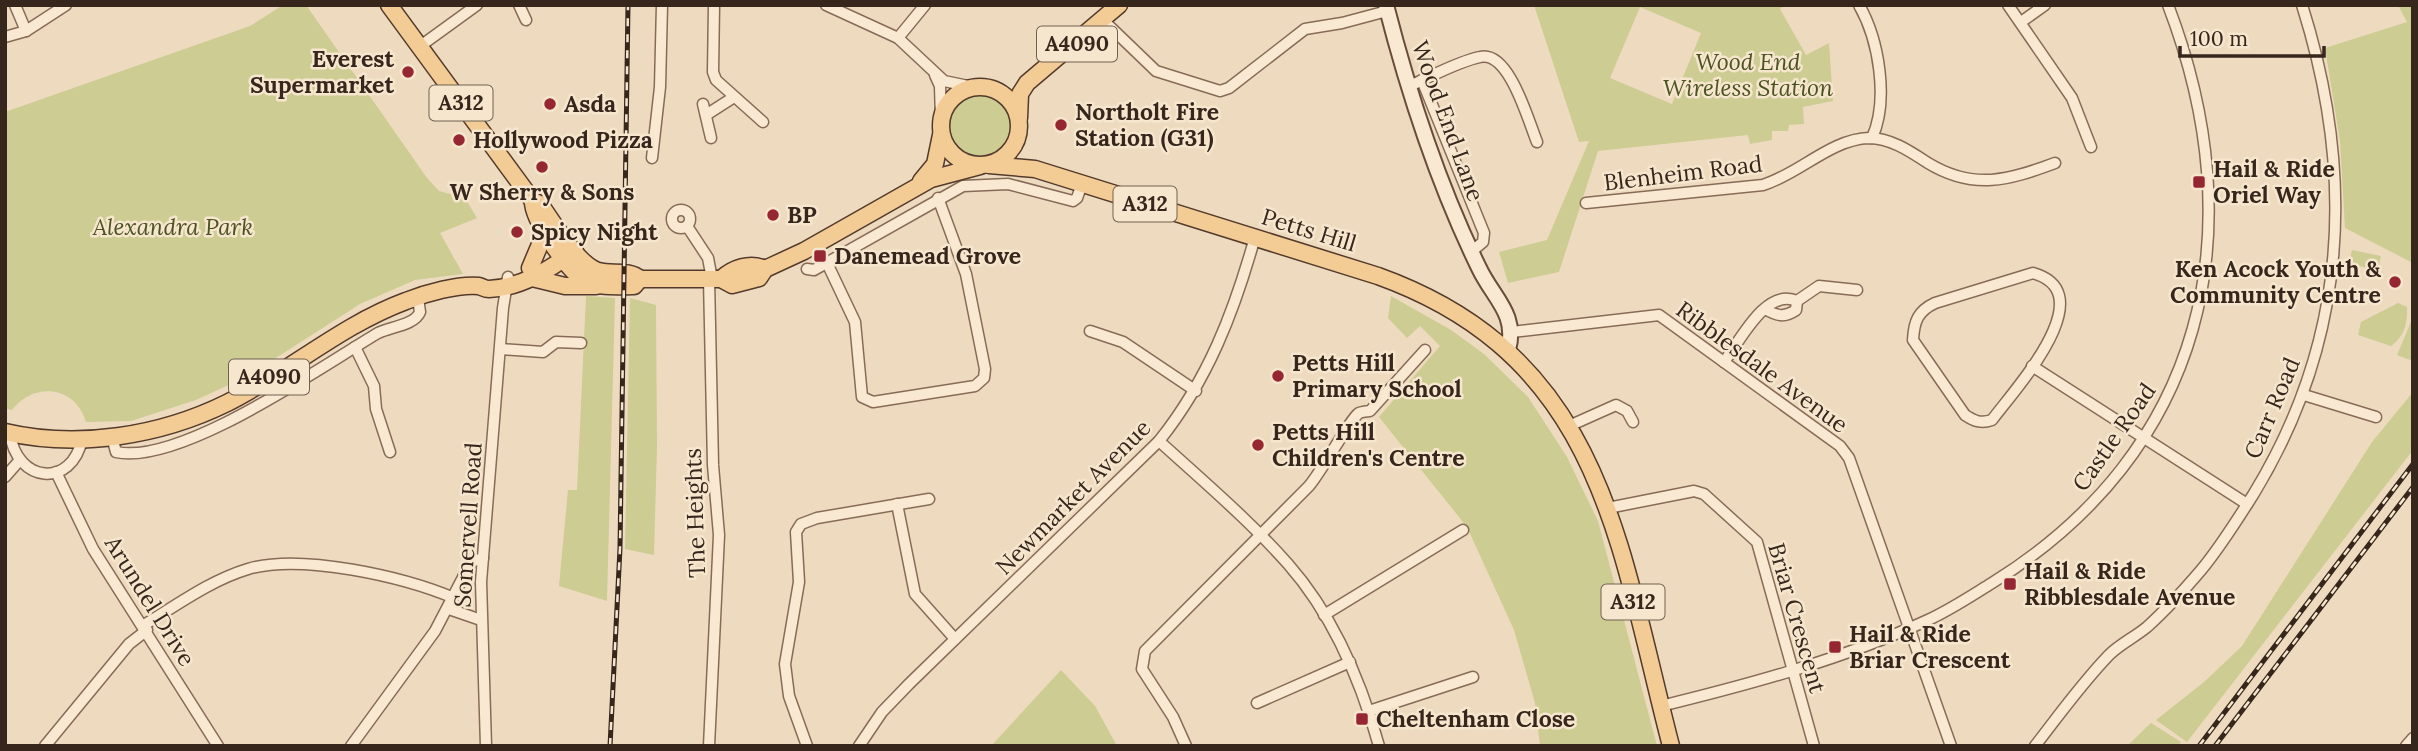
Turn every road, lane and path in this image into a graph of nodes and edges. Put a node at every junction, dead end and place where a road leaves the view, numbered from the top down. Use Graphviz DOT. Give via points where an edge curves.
graph roads {
  1 [pos="15,5"];
  2 [pos="66,5"];
  3 [pos="389,5"];
  4 [pos="477,5"];
  5 [pos="519,5"];
  6 [pos="662,5"];
  7 [pos="714,5"];
  8 [pos="826,5"];
  9 [pos="925,5"];
  10 [pos="1119,5"];
  11 [pos="1859,5"];
  12 [pos="2008,5"];
  13 [pos="2045,5"];
  14 [pos="2168,5"];
  15 [pos="2302,5"];
  16 [pos="1386,8"];
  17 [pos="526,20"];
  18 [pos="1103,20"];
  19 [pos="2021,22"];
  20 [pos="26,31"];
  21 [pos="5,37"];
  22 [pos="898,38"];
  23 [pos="419,47"];
  24 [pos="932,71"];
  25 [pos="1033,79"];
  26 [pos="1415,83"];
  27 [pos="977,87"];
  28 [pos="734,97"];
  29 [pos="703,104"];
  30 [pos="706,115"];
  31 [pos="762,122"];
  32 [pos="941,126"];
  33 [pos="1019,127"];
  34 [pos="711,138"];
  35 [pos="1872,138"];
  36 [pos="1537,142"];
  37 [pos="2091,147"];
  38 [pos="652,158"];
  39 [pos="2055,163"];
  40 [pos="984,165"];
  41 [pos="1035,169"];
  42 [pos="1082,184"];
  43 [pos="908,191"];
  44 [pos="938,198"];
  45 [pos="533,201"];
  46 [pos="1586,203"];
  47 [pos="541,225"];
  48 [pos="687,226"];
  49 [pos="1255,237"];
  50 [pos="567,252"];
  51 [pos="827,262"];
  52 [pos="807,269"];
  53 [pos="531,273"];
  54 [pos="640,279"];
  55 [pos="714,279"];
  56 [pos="497,284"];
  57 [pos="602,285"];
  58 [pos="1857,290"];
  59 [pos="418,298"];
  60 [pos="1797,301"];
  61 [pos="1765,309"];
  62 [pos="1090,331"];
  63 [pos="1512,332"];
  64 [pos="581,343"];
  65 [pos="355,347"];
  66 [pos="500,349"];
  67 [pos="1425,350"];
  68 [pos="1508,350"];
  69 [pos="1724,362"];
  70 [pos="2032,366"];
  71 [pos="1196,391"];
  72 [pos="2304,395"];
  73 [pos="2376,417"];
  74 [pos="1633,422"];
  75 [pos="1569,426"];
  76 [pos="8,432"];
  77 [pos="111,437"];
  78 [pos="2143,437"];
  79 [pos="82,439"];
  80 [pos="1159,441"];
  81 [pos="390,452"];
  82 [pos="19,461"];
  83 [pos="56,472"];
  84 [pos="5,477"];
  85 [pos="929,499"];
  86 [pos="897,504"];
  87 [pos="2247,504"];
  88 [pos="1608,508"];
  89 [pos="1463,530"];
  90 [pos="1260,535"];
  91 [pos="483,558"];
  92 [pos="454,598"];
  93 [pos="449,609"];
  94 [pos="1324,615"];
  95 [pos="481,620"];
  96 [pos="146,628"];
  97 [pos="1909,628"];
  98 [pos="955,639"];
  99 [pos="1350,662"];
  100 [pos="1794,671"];
  101 [pos="1473,677"];
  102 [pos="1257,703"];
  103 [pos="1661,706"];
  104 [pos="1369,711"];
  105 [pos="2413,738"];
  106 [pos="45,746"];
  107 [pos="218,746"];
  108 [pos="351,746"];
  109 [pos="486,746"];
  110 [pos="709,746"];
  111 [pos="807,746"];
  112 [pos="859,746"];
  113 [pos="1186,746"];
  114 [pos="1379,746"];
  115 [pos="1671,746"];
  116 [pos="1814,746"];
  117 [pos="1951,746"];
  118 [pos="2035,746"];
  119 [pos="2406,746"];
  1 -- 20 [label="street"];
  2 -- 20 [label="street"];
  3 -- 23 [label="main road, A312"];
  4 -- 23 [label="street"];
  5 -- 17 [label="street"];
  6 -- 38 [label="street"];
  7 -- 28 [label="street" via="713,72"];
  8 -- 22 [label="street"];
  9 -- 22 [label="street"];
  10 -- 18 [label="main road, A4090"];
  11 -- 35 [label="street" via="1872,37 1880,81"];
  12 -- 19 [label="street"];
  13 -- 19 [label="street"];
  14 -- 78 [label="street, Castle Road" via="2198,104 2210,220 2204,284 2189,349"];
  15 -- 72 [label="street, Carr Road" via="2324,92 2335,188 2331,283"];
  16 -- 18 [label="street" via="1305,29 1220,91 1156,71"];
  16 -- 26 [label="street, Wood End Lane"];
  18 -- 25 [label="main road, A4090"];
  19 -- 37 [label="street" via="2072,98"];
  20 -- 21 [label="street"];
  22 -- 24 [label="street"];
  23 -- 45 [label="main road, A312"];
  24 -- 27 [label="street" via="950,84"];
  24 -- 32 [label="street" via="940,86"];
  25 -- 27 [label="main road, A4090" via="1014,86"];
  25 -- 33 [label="main road, A4090" via="1020,94"];
  26 -- 36 [label="street" via="1480,57 1493,58 1506,67"];
  26 -- 63 [label="street, Wood End Lane" via="1419,123 1471,252"];
  27 -- 32 [label="main road" via="952,98"];
  27 -- 33 [label="main road" via="1003,94 1014,106"];
  28 -- 30 [label="street"];
  28 -- 31 [label="street"];
  29 -- 30 [label="street"];
  30 -- 34 [label="street"];
  32 -- 40 [label="main road" via="951,154 964,163"];
  32 -- 43 [label="main road, Petts Hill / A312" via="935,164"];
  33 -- 40 [label="main road" via="1012,150"];
  33 -- 41 [label="main road" via="1022,157"];
  35 -- 39 [label="street" via="1902,147 1940,170 1975,180 2004,181"];
  35 -- 46 [label="street, Blenheim Road" via="1838,146 1787,177 1763,185"];
  40 -- 41 [label="main road, Petts Hill / A312"];
  40 -- 43 [label="main road, Petts Hill / A312" via="946,173"];
  41 -- 42 [label="main road, Petts Hill / A312"];
  42 -- 44 [label="street" via="1074,201 990,182 963,186"];
  42 -- 49 [label="main road, Petts Hill / A312"];
  43 -- 55 [label="main road, Petts Hill / A312" via="765,269 759,278 732,285"];
  44 -- 51 [label="street"];
  44 -- 51 [label="street" via="966,274 985,369 984,378 975,386 867,401 859,387 855,322"];
  45 -- 47 [label="main road, A312" via="532,210"];
  45 -- 50 [label="main road, A312" via="540,204"];
  47 -- 50 [label="main road, A312"];
  47 -- 53 [label="main road"];
  48 -- 55 [label="street, The Heights" via="708,258"];
  49 -- 68 [label="main road, Petts Hill / A312" via="1415,290 1464,317"];
  49 -- 71 [label="street, Newmarket Avenue" via="1221,342"];
  50 -- 53 [label="main road, A4090"];
  50 -- 54 [label="main road, A312" via="594,270 635,274"];
  50 -- 57 [label="main road, A312" via="581,279"];
  51 -- 52 [label="street" via="812,271"];
  53 -- 56 [label="main road, A4090"];
  53 -- 57 [label="main road" via="574,287"];
  54 -- 55 [label="main road, Petts Hill / A312"];
  54 -- 57 [label="main road, A312" via="634,286"];
  55 -- 110 [label="street, The Heights" via="713,453 719,536"];
  56 -- 59 [label="main road, A4090"];
  56 -- 66 [label="street, Somervell Road" via="503,308"];
  58 -- 60 [label="street" via="1819,286"];
  59 -- 65 [label="street" via="418,317"];
  59 -- 77 [label="main road, A4090" via="349,327 227,403 170,425"];
  60 -- 61 [label="street" via="1772,301"];
  60 -- 61 [label="street" via="1797,310 1789,315 1778,316"];
  61 -- 69 [label="street"];
  62 -- 71 [label="street" via="1123,342"];
  63 -- 68 [label="street"];
  63 -- 69 [label="street, Ribblesdale Avenue" via="1659,316"];
  64 -- 66 [label="street" via="556,342 543,352"];
  65 -- 77 [label="street" via="233,420 199,434 161,448 124,454 113,448"];
  65 -- 81 [label="street" via="374,386"];
  66 -- 91 [label="street, Somervell Road"];
  67 -- 90 [label="street" via="1370,411 1360,412 1325,468"];
  68 -- 75 [label="main road, A312"];
  69 -- 97 [label="street, Ribblesdale Avenue" via="1829,437 1849,458"];
  70 -- 70 [label="street" via="2063,306 2057,288 2042,276 2023,274 1935,303 1916,319 1913,340 1972,420 1992,420"];
  70 -- 78 [label="street"];
  71 -- 80 [label="street, Newmarket Avenue"];
  72 -- 73 [label="street"];
  72 -- 87 [label="street, Carr Road"];
  74 -- 75 [label="street" via="1627,411 1616,405"];
  75 -- 88 [label="main road, A312"];
  76 -- 79 [label="main road, A4090"];
  76 -- 82 [label="street"];
  77 -- 79 [label="main road, A4090"];
  78 -- 87 [label="street"];
  78 -- 97 [label="street, Castle Road" via="2096,499 2048,546 1976,593"];
  79 -- 83 [label="street" via="77,457"];
  80 -- 90 [label="street"];
  80 -- 98 [label="street, Newmarket Avenue"];
  82 -- 83 [label="street" via="36,471"];
  82 -- 84 [label="street"];
  83 -- 96 [label="street, Arundel Drive" via="93,549"];
  85 -- 86 [label="street"];
  86 -- 98 [label="street" via="915,594"];
  86 -- 111 [label="street" via="807,520 796,532 799,582 785,679"];
  87 -- 118 [label="street, Carr Road" via="2190,582 2146,628 2111,653"];
  88 -- 100 [label="street, Briar Crescent" via="1694,491 1704,494 1751,534"];
  88 -- 103 [label="main road, A312"];
  89 -- 94 [label="street"];
  90 -- 94 [label="street" via="1289,565"];
  90 -- 113 [label="street" via="1144,651 1142,669"];
  91 -- 92 [label="street" via="471,562"];
  91 -- 95 [label="street, Somervell Road"];
  92 -- 93 [label="street"];
  92 -- 96 [label="street" via="412,583 348,570 269,565 226,578"];
  93 -- 95 [label="street"];
  93 -- 108 [label="street"];
  94 -- 99 [label="street"];
  95 -- 109 [label="street, Somervell Road"];
  96 -- 106 [label="street"];
  96 -- 107 [label="street, Arundel Drive"];
  97 -- 100 [label="street, Castle Road"];
  97 -- 117 [label="street, Ribblesdale Avenue"];
  98 -- 112 [label="street, Newmarket Avenue" via="882,712"];
  99 -- 102 [label="street"];
  99 -- 104 [label="street"];
  100 -- 103 [label="street, Castle Road"];
  100 -- 116 [label="street, Briar Crescent"];
  101 -- 104 [label="street"];
  103 -- 115 [label="main road, A312"];
  104 -- 114 [label="street"];
  105 -- 119 [label="street"];
}
